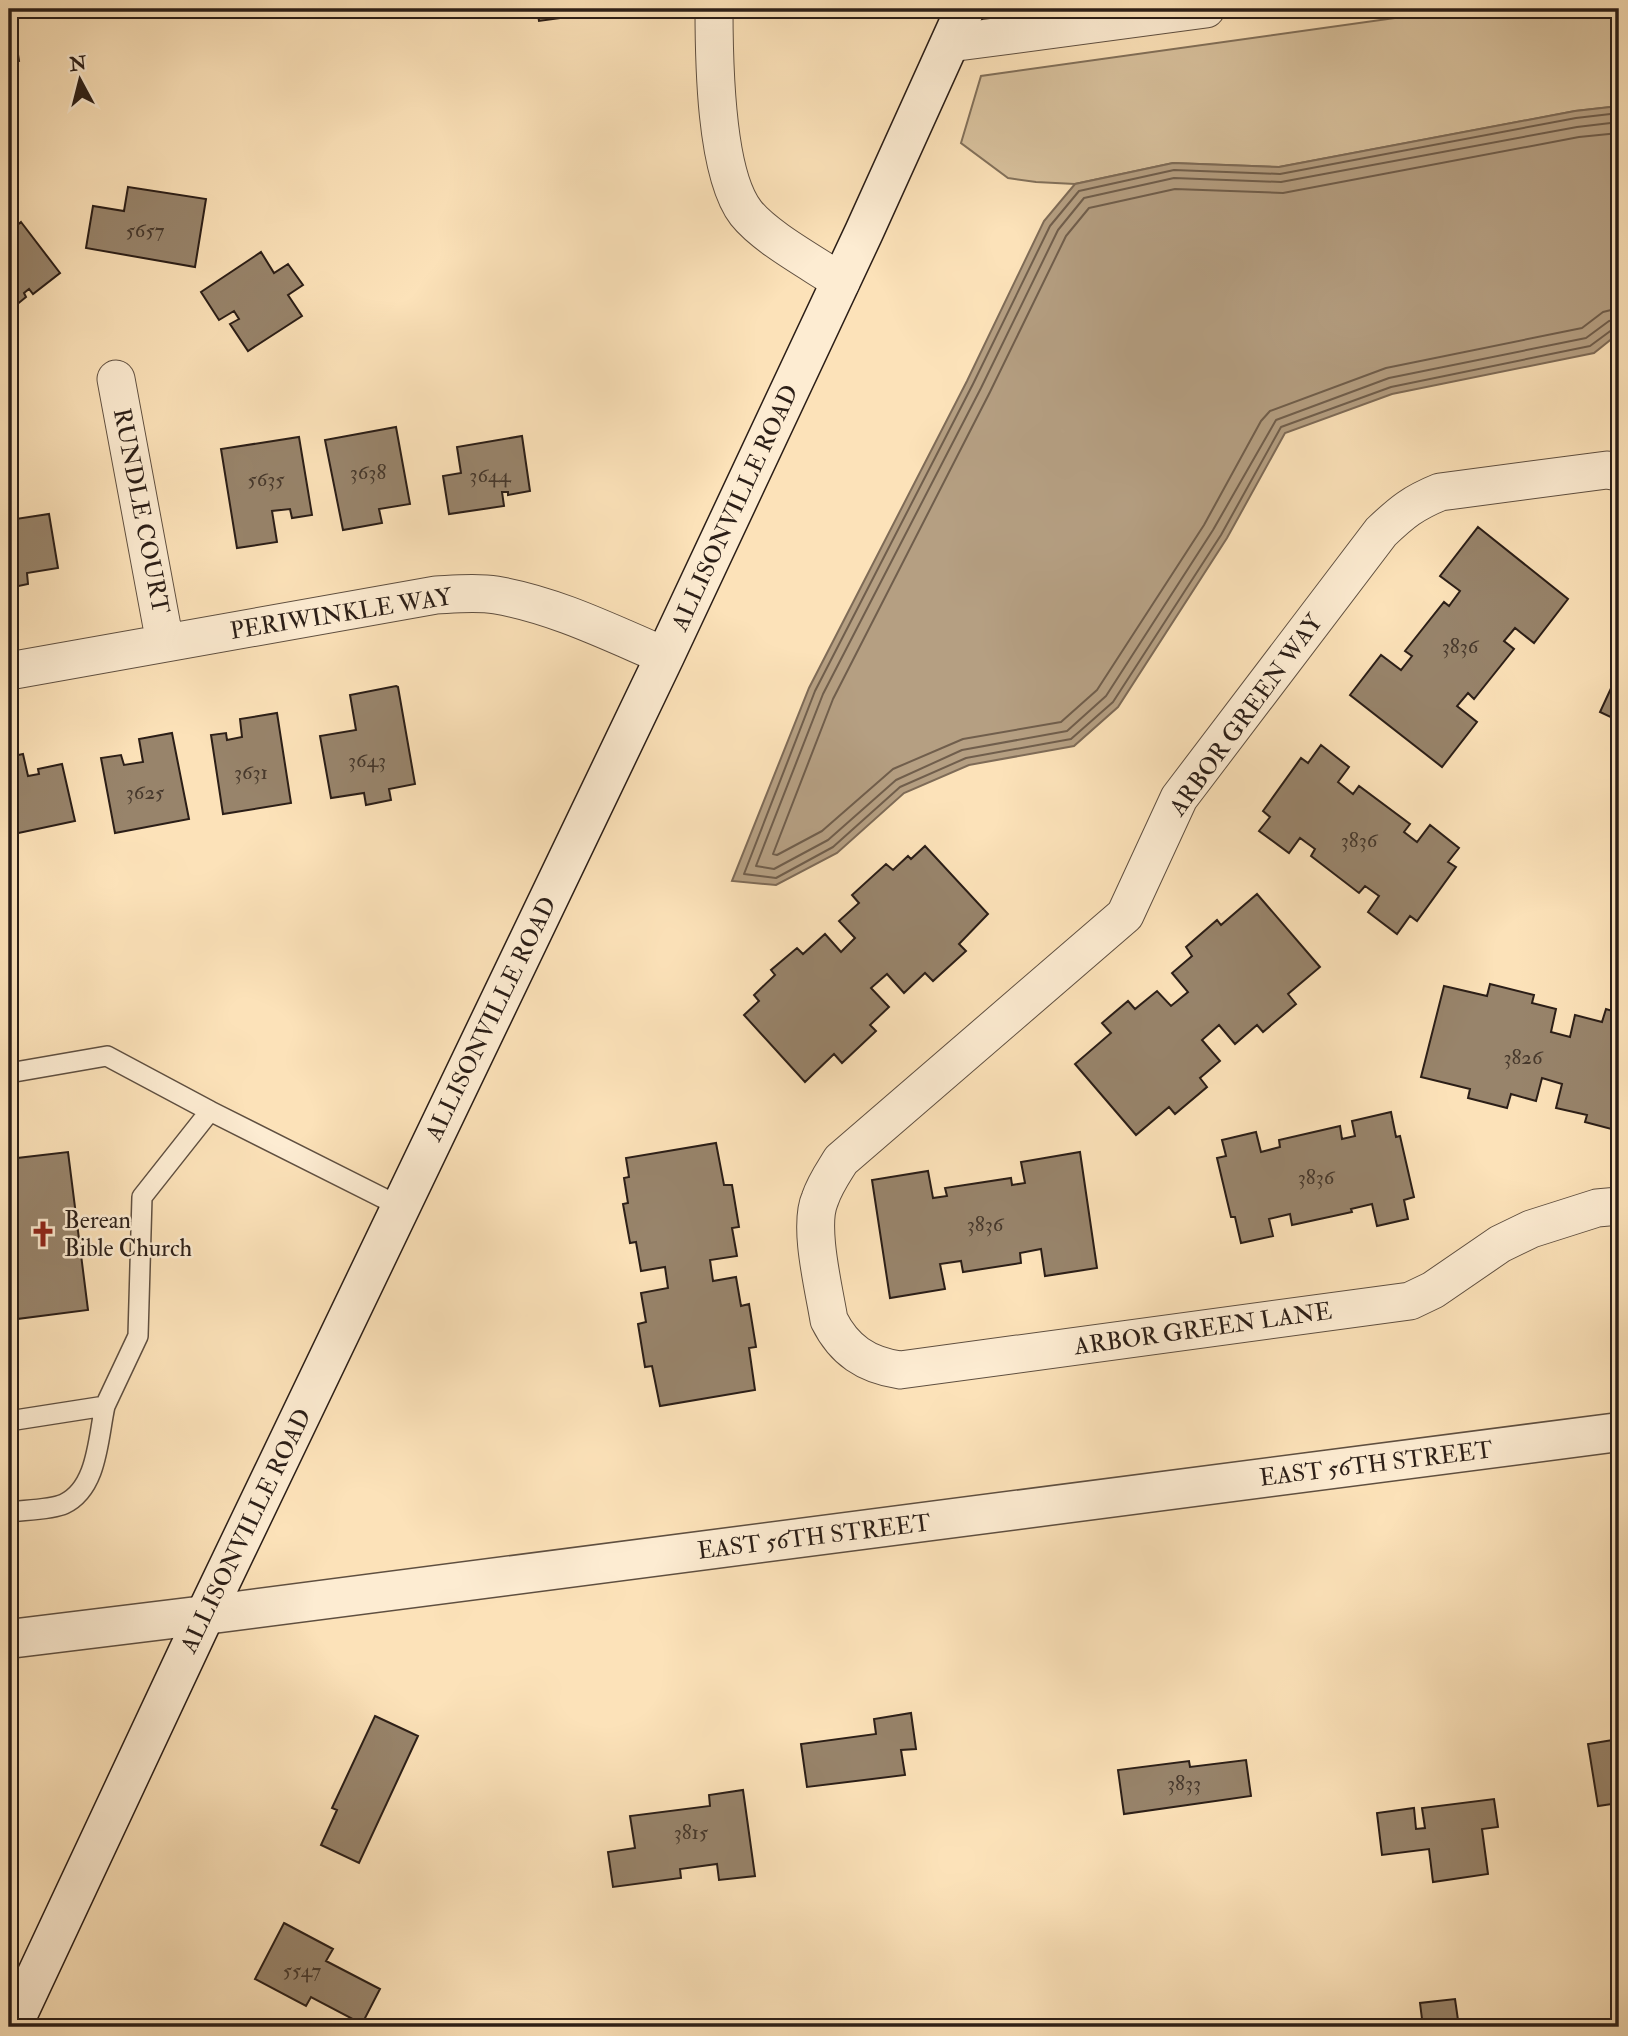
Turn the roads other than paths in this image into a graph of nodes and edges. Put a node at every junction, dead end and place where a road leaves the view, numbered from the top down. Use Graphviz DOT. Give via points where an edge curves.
graph roads {
  1 [pos="714,9"];
  2 [pos="1206,9"];
  3 [pos="958,26"];
  4 [pos="841,282"];
  5 [pos="116,379"];
  6 [pos="1619,472"];
  7 [pos="165,643"];
  8 [pos="666,656"];
  9 [pos="9,671"];
  10 [pos="9,1073"];
  11 [pos="210,1111"];
  12 [pos="1619,1206"];
  13 [pos="401,1207"];
  14 [pos="822,1276"];
  15 [pos="105,1406"];
  16 [pos="9,1420"];
  17 [pos="1619,1432"];
  18 [pos="9,1512"];
  19 [pos="205,1615"];
  20 [pos="9,1639"];
  21 [pos="12,2027"];
  1 -- 4 [label="street" via="717,89 731,187 760,228"];
  2 -- 3 [label="street"];
  3 -- 4 [label="main road, ALLISONVILLE ROAD"];
  4 -- 8 [label="main road, ALLISONVILLE ROAD"];
  5 -- 7 [label="street, RUNDLE COURT"];
  6 -- 14 [label="street, ARBOR GREEN WAY" via="1440,492 1395,516 1179,798 1125,915 841,1160 817,1207"];
  7 -- 8 [label="street, PERIWINKLE WAY" via="436,595 479,594 566,614"];
  7 -- 9 [label="street, PERIWINKLE WAY"];
  8 -- 13 [label="main road, ALLISONVILLE ROAD"];
  10 -- 11 [label="lane" via="107,1056"];
  11 -- 13 [label="lane"];
  11 -- 15 [label="lane" via="142,1197 138,1336"];
  12 -- 14 [label="street, ARBOR GREEN LANE" via="1586,1211 1531,1229 1410,1301 900,1370 873,1364 850,1350 828,1320"];
  13 -- 19 [label="main road, ALLISONVILLE ROAD"];
  15 -- 16 [label="lane"];
  15 -- 18 [label="lane" via="91,1473 78,1493 63,1505"];
  17 -- 19 [label="main road, EAST 56TH STREET"];
  19 -- 20 [label="main road, EAST 56TH STREET"];
  19 -- 21 [label="main road, ALLISONVILLE ROAD"];
}
